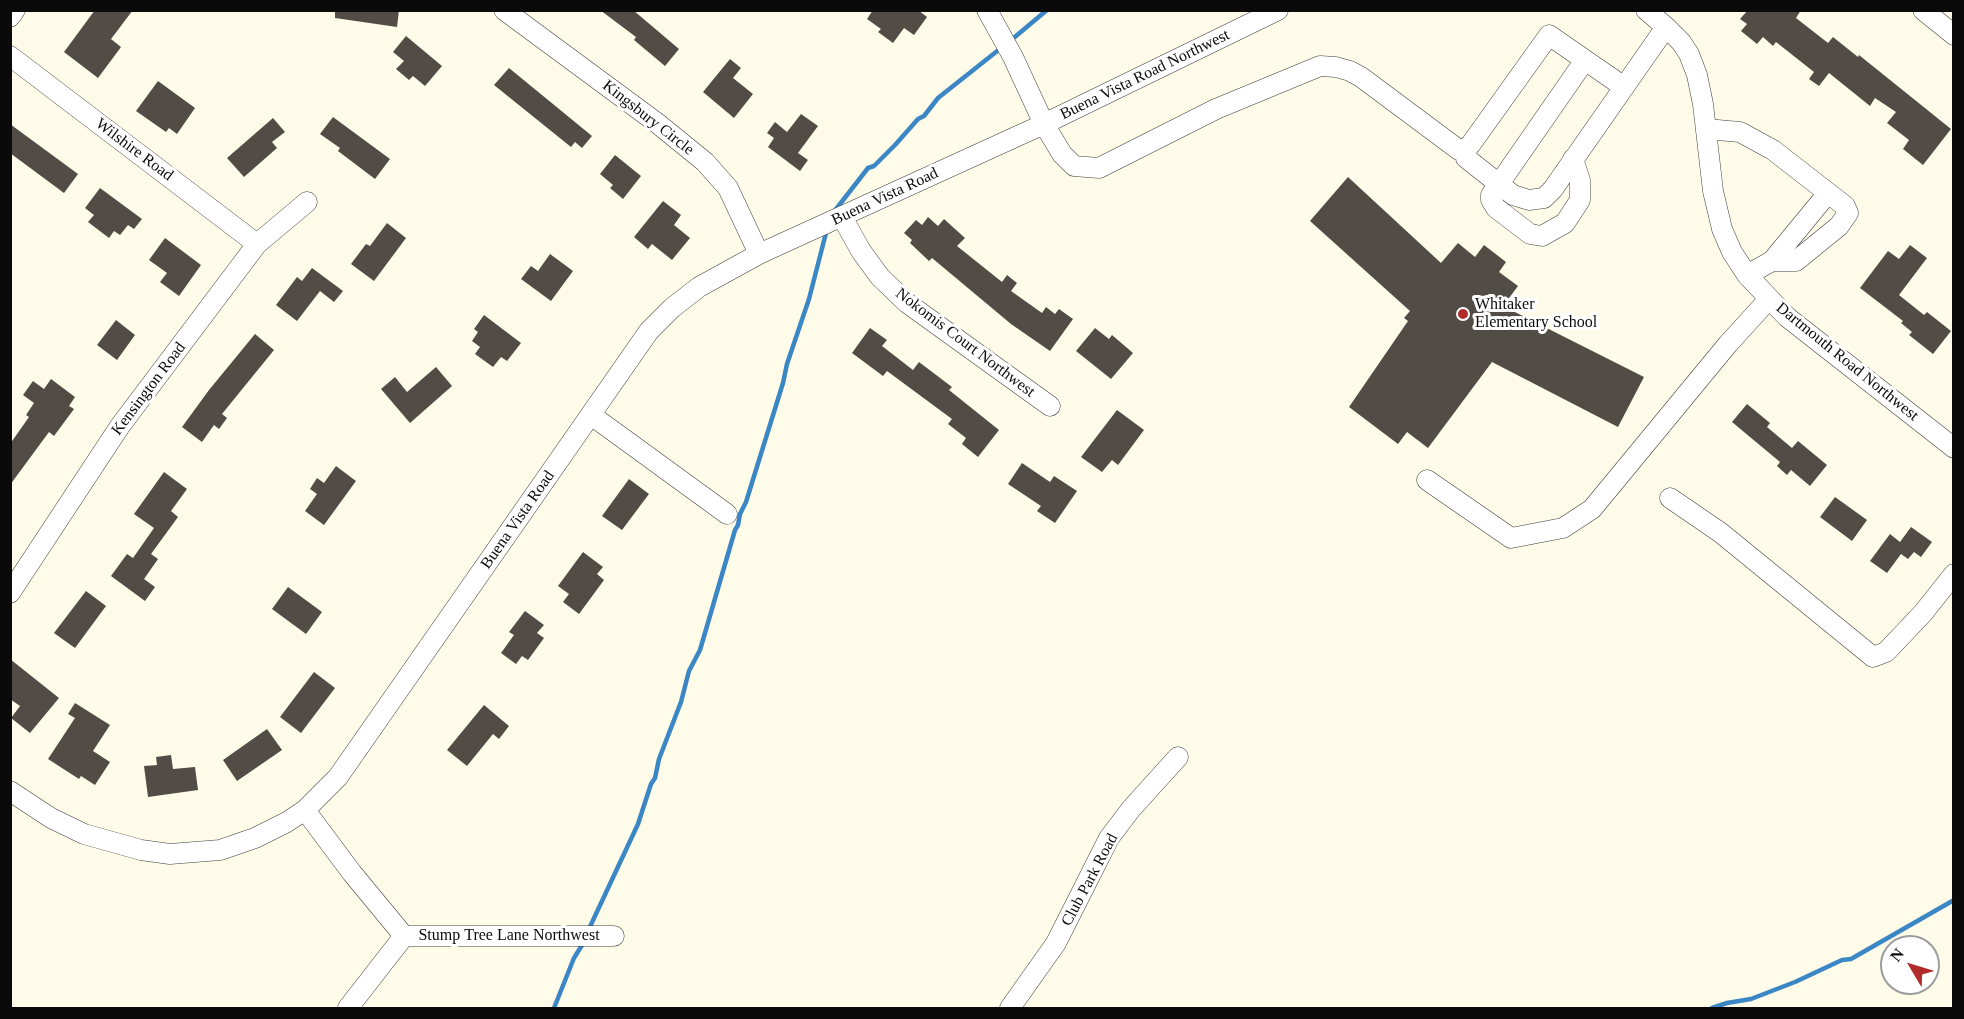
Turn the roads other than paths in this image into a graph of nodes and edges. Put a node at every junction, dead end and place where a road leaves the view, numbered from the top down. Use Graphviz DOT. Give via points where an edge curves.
graph roads {
  1 [pos="15,10"];
  2 [pos="504,10"];
  3 [pos="987,10"];
  4 [pos="1278,10"];
  5 [pos="1646,10"];
  6 [pos="1923,10"];
  7 [pos="10,17"];
  8 [pos="1666,27"];
  9 [pos="1953,35"];
  10 [pos="10,56"];
  11 [pos="1585,60"];
  12 [pos="1623,87"];
  13 [pos="1044,124"];
  14 [pos="1706,129"];
  15 [pos="1467,148"];
  16 [pos="1578,153"];
  17 [pos="1499,184"];
  18 [pos="1828,193"];
  19 [pos="307,202"];
  20 [pos="842,217"];
  21 [pos="257,244"];
  22 [pos="759,254"];
  23 [pos="1772,261"];
  24 [pos="1747,275"];
  25 [pos="1769,299"];
  26 [pos="1050,406"];
  27 [pos="591,415"];
  28 [pos="1953,448"];
  29 [pos="1427,480"];
  30 [pos="1670,498"];
  31 [pos="727,514"];
  32 [pos="1953,574"];
  33 [pos="10,593"];
  34 [pos="1178,757"];
  35 [pos="10,791"];
  36 [pos="305,810"];
  37 [pos="404,936"];
  38 [pos="614,936"];
  39 [pos="348,1008"];
  40 [pos="1010,1008"];
  1 -- 7 [label="street"];
  2 -- 22 [label="street, Kingsbury Circle" via="705,162 728,188"];
  3 -- 13 [label="street"];
  4 -- 13 [label="street, Buena Vista Road Northwest"];
  5 -- 8 [label="street, Dartmouth Road Northwest"];
  6 -- 9 [label="street"];
  8 -- 12 [label="street"];
  8 -- 14 [label="street, Dartmouth Road Northwest" via="1681,42 1693,65"];
  10 -- 21 [label="street, Wilshire Road"];
  11 -- 12 [label="street"];
  11 -- 15 [label="street" via="1549,35"];
  11 -- 17 [label="street"];
  12 -- 16 [label="street"];
  13 -- 15 [label="street" via="1074,166 1099,168 1216,109 1320,66 1336,67 1362,77 1459,150"];
  13 -- 20 [label="street, Buena Vista Road"];
  14 -- 18 [label="street" via="1740,132 1773,150"];
  14 -- 24 [label="street, Dartmouth Road Northwest" via="1722,229"];
  15 -- 17 [label="street" via="1466,158"];
  16 -- 17 [label="street" via="1544,198 1529,200 1513,195"];
  16 -- 17 [label="street" via="1580,200 1565,223 1542,236 1530,234 1491,201"];
  18 -- 23 [label="street"];
  18 -- 23 [label="street" via="1848,213 1839,226 1796,261"];
  19 -- 21 [label="street, Kensington Road"];
  20 -- 22 [label="street, Buena Vista Road"];
  20 -- 26 [label="street, Nokomis Court Northwest" via="880,277 907,303"];
  21 -- 33 [label="street, Kensington Road" via="120,426"];
  22 -- 27 [label="street, Buena Vista Road" via="699,287 672,308 649,331"];
  23 -- 24 [label="street"];
  24 -- 25 [label="street, Dartmouth Road Northwest"];
  25 -- 28 [label="street, Dartmouth Road Northwest" via="1834,356"];
  25 -- 29 [label="street" via="1592,509 1563,528 1511,538"];
  27 -- 31 [label="street"];
  27 -- 36 [label="street, Buena Vista Road" via="339,777"];
  30 -- 32 [label="street" via="1721,533 1873,657 1886,652"];
  34 -- 40 [label="street, Club Park Road" via="1109,838 1056,943"];
  35 -- 36 [label="street, Buena Vista Road" via="84,834 170,854 220,850 255,838"];
  36 -- 37 [label="street"];
  37 -- 38 [label="street, Stump Tree Lane Northwest"];
  37 -- 39 [label="street"];
}
